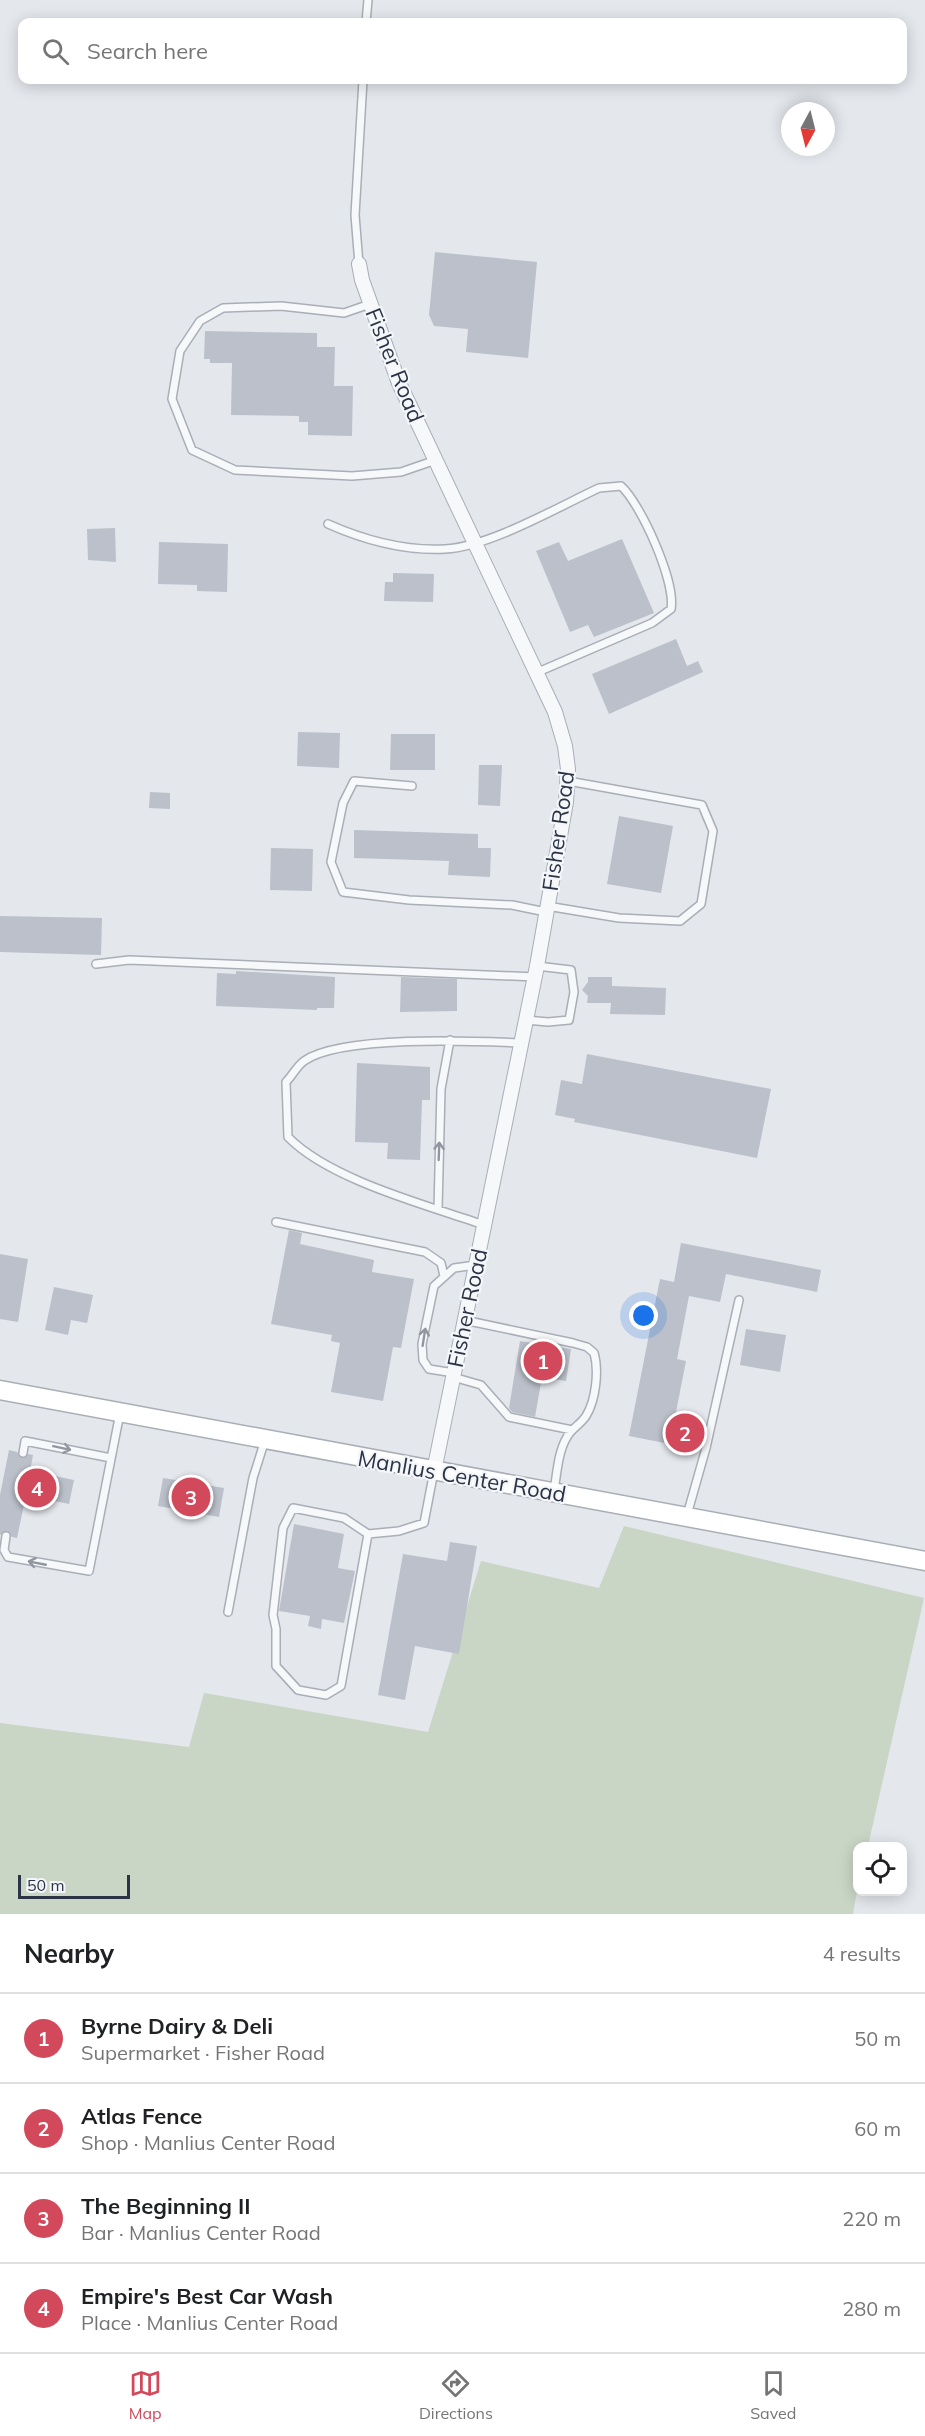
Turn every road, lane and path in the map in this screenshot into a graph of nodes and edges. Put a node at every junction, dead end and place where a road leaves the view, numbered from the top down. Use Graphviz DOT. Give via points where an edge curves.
graph roads {
  1 [pos="368,0"];
  2 [pos="366,18"];
  3 [pos="363,84"];
  4 [pos="359,264"];
  5 [pos="370,304"];
  6 [pos="436,460"];
  7 [pos="328,524"];
  8 [pos="476,543"];
  9 [pos="538,672"];
  10 [pos="567,781"];
  11 [pos="412,786"];
  12 [pos="547,909"];
  13 [pos="96,964"];
  14 [pos="536,971"];
  15 [pos="526,1020"];
  16 [pos="450,1040"];
  17 [pos="521,1043"];
  18 [pos="438,1209"];
  19 [pos="276,1222"];
  20 [pos="484,1225"];
  21 [pos="476,1265"];
  22 [pos="444,1276"];
  23 [pos="738,1300"];
  24 [pos="464,1320"];
  25 [pos="453,1375"];
  26 [pos="0,1390"];
  27 [pos="120,1413"];
  28 [pos="572,1430"];
  29 [pos="265,1440"];
  30 [pos="22,1453"];
  31 [pos="111,1458"];
  32 [pos="434,1471"];
  33 [pos="554,1493"];
  34 [pos="687,1517"];
  35 [pos="368,1534"];
  36 [pos="6,1536"];
  37 [pos="925,1561"];
  38 [pos="228,1612"];
  1 -- 2 [label="lane"];
  3 -- 4 [label="lane, Fisher Road" via="355,215"];
  4 -- 5 [label="street, Fisher Road"];
  5 -- 6 [label="street, Fisher Road" via="399,383"];
  5 -- 6 [label="lane" via="344,313 281,306 223,308 200,321 180,351 172,399 192,450 235,470 352,476 402,472"];
  6 -- 8 [label="street, Fisher Road"];
  7 -- 8 [label="lane" via="356,537 387,544 445,549"];
  8 -- 9 [label="street, Fisher Road"];
  8 -- 9 [label="lane" via="607,485 621,486 643,516 671,586 671,609 652,623"];
  9 -- 10 [label="street, Fisher Road" via="565,746"];
  10 -- 12 [label="street, Fisher Road"];
  10 -- 12 [label="lane" via="702,805 713,831 701,904 680,921"];
  11 -- 12 [label="lane" via="354,781 343,803 331,862 343,892"];
  12 -- 14 [label="street, Fisher Road"];
  13 -- 14 [label="lane" via="129,960"];
  14 -- 15 [label="street, Fisher Road"];
  14 -- 15 [label="lane" via="571,970 571,1011 569,1020"];
  15 -- 17 [label="street, Fisher Road"];
  16 -- 17 [label="lane"];
  18 -- 16 [label="lane, one-way" via="441,1089"];
  16 -- 18 [label="lane" via="345,1047 304,1061 286,1082 288,1137 302,1151 394,1196"];
  17 -- 20 [label="street, Fisher Road"];
  18 -- 20 [label="lane"];
  19 -- 22 [label="lane" via="425,1252 441,1263"];
  20 -- 21 [label="street, Fisher Road"];
  21 -- 22 [label="lane" via="454,1268"];
  21 -- 24 [label="street, Fisher Road"];
  25 -- 22 [label="lane, one-way" via="429,1369 423,1360 422,1344 434,1286"];
  23 -- 34 [label="lane"];
  24 -- 25 [label="street, Fisher Road"];
  24 -- 28 [label="lane" via="573,1342 594,1353 596,1374 590,1406"];
  25 -- 28 [label="lane" via="481,1385 509,1417"];
  25 -- 32 [label="street, Fisher Road"];
  26 -- 27 [label="main road, Manlius Center Road"];
  27 -- 29 [label="main road, Manlius Center Road"];
  27 -- 31 [label="lane"];
  28 -- 33 [label="lane" via="562,1449"];
  29 -- 32 [label="main road, Manlius Center Road"];
  29 -- 38 [label="lane" via="253,1478"];
  30 -- 31 [label="lane, one-way" via="25,1441"];
  31 -- 36 [label="lane, one-way" via="88,1571 8,1557 4,1550"];
  32 -- 33 [label="main road, Manlius Center Road"];
  32 -- 35 [label="lane" via="424,1523 399,1531"];
  33 -- 34 [label="main road, Manlius Center Road"];
  34 -- 37 [label="main road, Manlius Center Road"];
  35 -- 35 [label="lane" via="341,1686 326,1695 298,1690 276,1666 273,1615 283,1528 293,1508 344,1518"];
}
